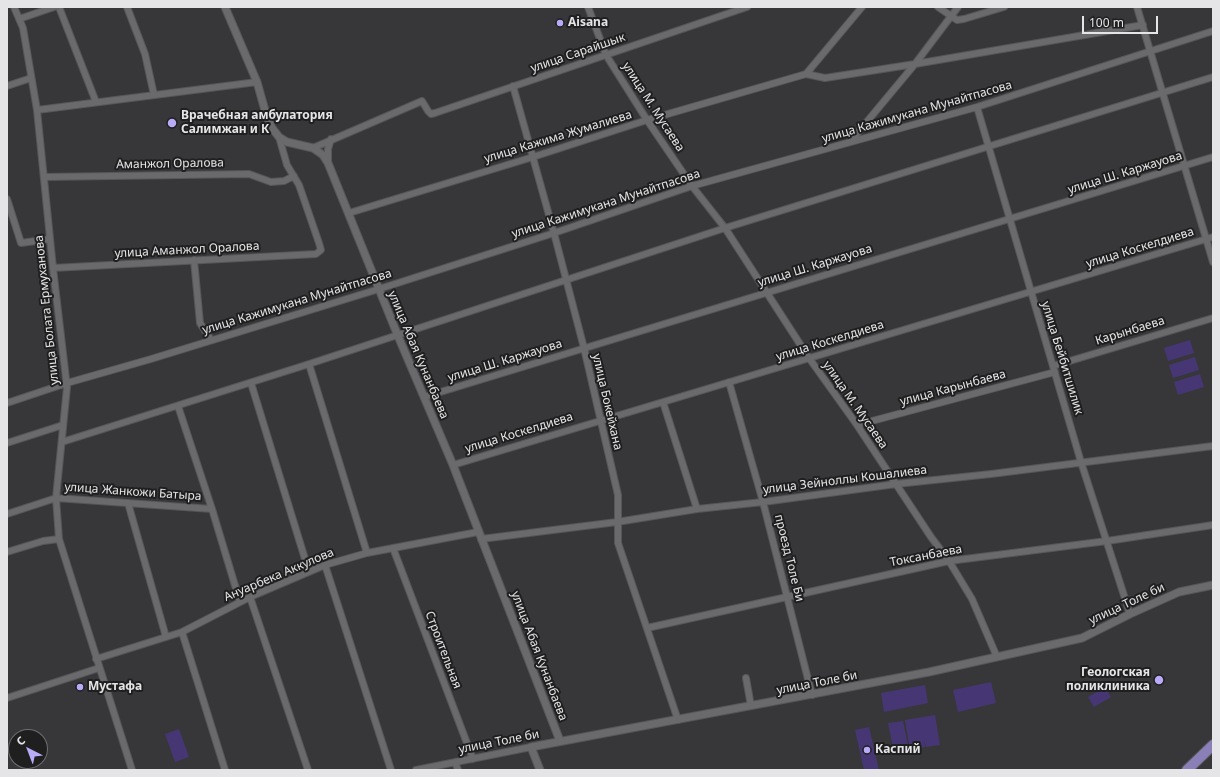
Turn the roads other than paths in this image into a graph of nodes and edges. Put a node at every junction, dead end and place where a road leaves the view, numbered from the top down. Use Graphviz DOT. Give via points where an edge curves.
graph roads {
  1 [pos="10,7"];
  2 [pos="14,7"];
  3 [pos="54,7"];
  4 [pos="59,7"];
  5 [pos="127,7"];
  6 [pos="225,7"];
  7 [pos="588,7"];
  8 [pos="747,7"];
  9 [pos="862,7"];
  10 [pos="938,7"];
  11 [pos="958,7"];
  12 [pos="1004,7"];
  13 [pos="1138,7"];
  14 [pos="7,8"];
  15 [pos="950,16"];
  16 [pos="19,19"];
  17 [pos="1143,25"];
  18 [pos="1213,31"];
  19 [pos="1150,52"];
  20 [pos="606,55"];
  21 [pos="915,64"];
  22 [pos="806,74"];
  23 [pos="1213,77"];
  24 [pos="31,78"];
  25 [pos="257,82"];
  26 [pos="7,86"];
  27 [pos="513,86"];
  28 [pos="1162,93"];
  29 [pos="154,95"];
  30 [pos="96,102"];
  31 [pos="977,107"];
  32 [pos="37,110"];
  33 [pos="647,120"];
  34 [pos="279,137"];
  35 [pos="332,139"];
  36 [pos="850,142"];
  37 [pos="989,146"];
  38 [pos="313,148"];
  39 [pos="533,157"];
  40 [pos="1213,157"];
  41 [pos="328,163"];
  42 [pos="1184,166"];
  43 [pos="294,176"];
  44 [pos="44,177"];
  45 [pos="692,186"];
  46 [pos="7,199"];
  47 [pos="349,213"];
  48 [pos="1010,219"];
  49 [pos="725,228"];
  50 [pos="554,233"];
  51 [pos="1213,238"];
  52 [pos="50,239"];
  53 [pos="1206,240"];
  54 [pos="194,260"];
  55 [pos="1213,262"];
  56 [pos="53,268"];
  57 [pos="566,281"];
  58 [pos="379,288"];
  59 [pos="1031,292"];
  60 [pos="767,293"];
  61 [pos="1213,318"];
  62 [pos="398,336"];
  63 [pos="211,340"];
  64 [pos="584,348"];
  65 [pos="809,358"];
  66 [pos="309,364"];
  67 [pos="1054,369"];
  68 [pos="729,382"];
  69 [pos="67,383"];
  70 [pos="251,383"];
  71 [pos="424,397"];
  72 [pos="663,402"];
  73 [pos="7,403"];
  74 [pos="178,406"];
  75 [pos="600,421"];
  76 [pos="63,425"];
  77 [pos="857,425"];
  78 [pos="62,442"];
  79 [pos="7,443"];
  80 [pos="1213,446"];
  81 [pos="1082,462"];
  82 [pos="453,465"];
  83 [pos="896,484"];
  84 [pos="56,498"];
  85 [pos="763,502"];
  86 [pos="128,503"];
  87 [pos="212,509"];
  88 [pos="697,509"];
  89 [pos="7,514"];
  90 [pos="617,522"];
  91 [pos="1213,525"];
  92 [pos="478,532"];
  93 [pos="59,539"];
  94 [pos="481,539"];
  95 [pos="1107,541"];
  96 [pos="393,548"];
  97 [pos="7,552"];
  98 [pos="367,552"];
  99 [pos="949,561"];
  100 [pos="325,565"];
  101 [pos="309,572"];
  102 [pos="1213,585"];
  103 [pos="250,597"];
  104 [pos="787,597"];
  105 [pos="240,602"];
  106 [pos="1130,614"];
  107 [pos="647,628"];
  108 [pos="182,632"];
  109 [pos="166,637"];
  110 [pos="997,656"];
  111 [pos="96,659"];
  112 [pos="99,668"];
  113 [pos="746,678"];
  114 [pos="812,695"];
  115 [pos="7,698"];
  116 [pos="751,706"];
  117 [pos="678,720"];
  118 [pos="560,741"];
  119 [pos="1213,745"];
  120 [pos="531,747"];
  121 [pos="473,759"];
  122 [pos="455,762"];
  123 [pos="132,770"];
  124 [pos="225,770"];
  125 [pos="308,770"];
  126 [pos="390,770"];
  127 [pos="416,770"];
  128 [pos="458,770"];
  129 [pos="540,770"];
  130 [pos="1188,770"];
  1 -- 14 [label="street"];
  2 -- 16 [label="street, улица Болата Ермуханова"];
  3 -- 16 [label="street"];
  4 -- 30 [label="street"];
  5 -- 29 [label="street" via="145,54"];
  6 -- 25 [label="street"];
  7 -- 20 [label="street, улица М. Мусаева"];
  8 -- 20 [label="street, улица Сарайшык"];
  9 -- 22 [label="street"];
  10 -- 15 [label="street"];
  11 -- 15 [label="street"];
  12 -- 15 [label="street" via="964,19 957,20"];
  13 -- 17 [label="street"];
  15 -- 21 [label="street"];
  16 -- 24 [label="street, улица Болата Ермуханова" via="23,28"];
  17 -- 19 [label="street"];
  17 -- 21 [label="street"];
  18 -- 19 [label="street, улица Кажимукана Мунайтпасова"];
  19 -- 28 [label="street"];
  19 -- 31 [label="street, улица Кажимукана Мунайтпасова"];
  20 -- 27 [label="street, улица Сарайшык"];
  20 -- 33 [label="street, улица М. Мусаева"];
  21 -- 22 [label="street" via="825,78"];
  21 -- 36 [label="street"];
  22 -- 33 [label="street, улица Кажима Жумалиева"];
  23 -- 28 [label="street"];
  24 -- 26 [label="street"];
  24 -- 32 [label="street, улица Болата Ермуханова"];
  25 -- 29 [label="street"];
  25 -- 34 [label="street" via="266,114"];
  27 -- 35 [label="street, улица Сарайшык" via="431,114 422,102"];
  27 -- 39 [label="street, улица Бокейхана"];
  28 -- 37 [label="street"];
  28 -- 42 [label="street"];
  29 -- 30 [label="street"];
  30 -- 32 [label="street"];
  31 -- 36 [label="street, улица Кажимукана Мунайтпасова"];
  31 -- 37 [label="street, улица Бейбитшилик"];
  32 -- 44 [label="street, улица Болата Ермуханова"];
  33 -- 39 [label="street, улица Кажима Жумалиева"];
  33 -- 45 [label="street, улица М. Мусаева"];
  34 -- 38 [label="street" via="287,142"];
  34 -- 43 [label="street" via="287,165"];
  35 -- 38 [label="street"];
  35 -- 41 [label="street" via="328,149"];
  36 -- 45 [label="street, улица Кажимукана Мунайтпасова"];
  37 -- 48 [label="street, улица Бейбитшилик"];
  37 -- 49 [label="street"];
  38 -- 41 [label="street, улица Абая Кунанбаева" via="323,155"];
  39 -- 47 [label="street, улица Кажима Жумалиева"];
  39 -- 50 [label="street, улица Бокейхана"];
  40 -- 42 [label="street, улица Ш. Каржауова"];
  41 -- 47 [label="street, улица Абая Кунанбаева"];
  42 -- 48 [label="street, улица Ш. Каржауова"];
  42 -- 53 [label="street"];
  43 -- 44 [label="street, Аманжол Оралова" via="284,181 271,182 249,174"];
  43 -- 54 [label="street, улица Аманжол Оралова" via="321,250 316,254"];
  44 -- 52 [label="street, улица Болата Ермуханова"];
  45 -- 49 [label="street, улица М. Мусаева"];
  45 -- 50 [label="street, улица Кажимукана Мунайтпасова"];
  46 -- 52 [label="street" via="21,243"];
  47 -- 58 [label="street, улица Абая Кунанбаева"];
  48 -- 59 [label="street, улица Бейбитшилик"];
  48 -- 60 [label="street, улица Ш. Каржауова"];
  49 -- 57 [label="street"];
  49 -- 60 [label="street, улица М. Мусаева"];
  50 -- 57 [label="street, улица Бокейхана"];
  50 -- 58 [label="street, улица Кажимукана Мунайтпасова"];
  51 -- 53 [label="street, улица Коскелдиева"];
  52 -- 56 [label="street, улица Болата Ермуханова"];
  53 -- 55 [label="street"];
  53 -- 59 [label="street, улица Коскелдиева"];
  54 -- 56 [label="street, улица Аманжол Оралова"];
  54 -- 63 [label="street" via="200,323"];
  56 -- 69 [label="street, улица Болата Ермуханова"];
  57 -- 62 [label="street"];
  57 -- 64 [label="street, улица Бокейхана"];
  58 -- 62 [label="street, улица Абая Кунанбаева"];
  58 -- 63 [label="street, улица Кажимукана Мунайтпасова"];
  59 -- 65 [label="street, улица Коскелдиева"];
  59 -- 67 [label="street, улица Бейбитшилик"];
  60 -- 64 [label="street, улица Ш. Каржауова"];
  60 -- 65 [label="street, улица М. Мусаева"];
  61 -- 67 [label="street, Карынбаева"];
  62 -- 66 [label="street"];
  62 -- 71 [label="street, улица Абая Кунанбаева"];
  63 -- 69 [label="street, улица Кажимукана Мунайтпасова"];
  64 -- 71 [label="street, улица Ш. Каржауова"];
  64 -- 75 [label="street, улица Бокейхана"];
  65 -- 68 [label="street, улица Коскелдиева"];
  65 -- 77 [label="street, улица М. Мусаева"];
  66 -- 70 [label="street"];
  66 -- 98 [label="street"];
  67 -- 77 [label="street, улица Карынбаева"];
  67 -- 81 [label="street, улица Бейбитшилик"];
  68 -- 72 [label="street, улица Коскелдиева"];
  68 -- 85 [label="street, проезд Толе Би"];
  69 -- 73 [label="street, улица Кажимукана Мунайтпасова"];
  69 -- 76 [label="street, улица Болата Ермуханова"];
  70 -- 74 [label="street"];
  70 -- 101 [label="street"];
  71 -- 82 [label="street, улица Абая Кунанбаева"];
  72 -- 75 [label="street, улица Коскелдиева"];
  72 -- 88 [label="street"];
  74 -- 78 [label="street"];
  74 -- 87 [label="street"];
  75 -- 82 [label="street, улица Коскелдиева"];
  75 -- 90 [label="street, улица Бокейхана" via="618,495"];
  76 -- 78 [label="street, улица Болата Ермуханова"];
  76 -- 79 [label="street"];
  77 -- 83 [label="street, улица М. Мусаева"];
  78 -- 84 [label="street, улица Болата Ермуханова"];
  80 -- 81 [label="street, улица Зейноллы Кошалиева"];
  81 -- 83 [label="street, улица Зейноллы Кошалиева"];
  81 -- 95 [label="street, улица Бейбитшилик"];
  82 -- 92 [label="street, улица Абая Кунанбаева"];
  83 -- 85 [label="street, улица Зейноллы Кошалиева"];
  83 -- 99 [label="street, улица М. Мусаева"];
  84 -- 86 [label="street, улица Жанкожи Батыра"];
  84 -- 89 [label="street, улица Жанкожи Батыра"];
  84 -- 93 [label="street, улица Болата Ермуханова"];
  85 -- 88 [label="street, улица Зейноллы Кошалиева"];
  85 -- 104 [label="street, проезд Толе Би"];
  86 -- 87 [label="street, улица Жанкожи Батыра"];
  86 -- 109 [label="street"];
  87 -- 105 [label="street"];
  88 -- 90 [label="street, улица Зейноллы Кошалиева"];
  90 -- 94 [label="street, улица Зейноллы Кошалиева"];
  90 -- 107 [label="street, улица Бокейхана" via="618,543"];
  91 -- 95 [label="street, Токсанбаева"];
  92 -- 94 [label="street, улица Абая Кунанбаева"];
  92 -- 96 [label="street, Ануарбека Аккулова"];
  93 -- 97 [label="street"];
  93 -- 111 [label="street, улица Болата Ермуханова"];
  94 -- 118 [label="street, улица Абая Кунанбаева"];
  95 -- 99 [label="street, Токсанбаева"];
  95 -- 106 [label="street, улица Бейбитшилик"];
  96 -- 98 [label="street, Ануарбека Аккулова"];
  96 -- 121 [label="street, Строительная"];
  98 -- 100 [label="street, Ануарбека Аккулова"];
  99 -- 104 [label="street, Токсанбаева"];
  99 -- 110 [label="street, улица М. Мусаева" via="972,599"];
  100 -- 101 [label="street, Ануарбека Аккулова"];
  100 -- 126 [label="street"];
  101 -- 103 [label="street, Ануарбека Аккулова"];
  102 -- 106 [label="street, улица Толе би" via="1179,592"];
  103 -- 105 [label="street, Ануарбека Аккулова"];
  103 -- 125 [label="street"];
  104 -- 107 [label="street, Токсанбаева"];
  104 -- 114 [label="street, проезд Толе Би"];
  105 -- 108 [label="street, Ануарбека Аккулова"];
  106 -- 110 [label="street, улица Толе би" via="1082,638"];
  107 -- 117 [label="street, улица Бокейхана"];
  108 -- 109 [label="street, Ануарбека Аккулова"];
  108 -- 124 [label="street"];
  109 -- 111 [label="street, Ануарбека Аккулова"];
  110 -- 114 [label="street, улица Толе би"];
  111 -- 112 [label="street, улица Болата Ермуханова"];
  112 -- 115 [label="street"];
  112 -- 123 [label="street, улица Болата Ермуханова"];
  113 -- 116 [label="street"];
  114 -- 116 [label="street, улица Толе би"];
  116 -- 117 [label="street, улица Толе би"];
  117 -- 118 [label="street, улица Толе би"];
  118 -- 120 [label="street, улица Толе би"];
  119 -- 130 [label="highway"];
  120 -- 121 [label="street, улица Толе би"];
  120 -- 129 [label="street"];
  121 -- 122 [label="street, улица Толе би"];
  122 -- 127 [label="street, улица Толе би"];
  122 -- 128 [label="street"];
}
